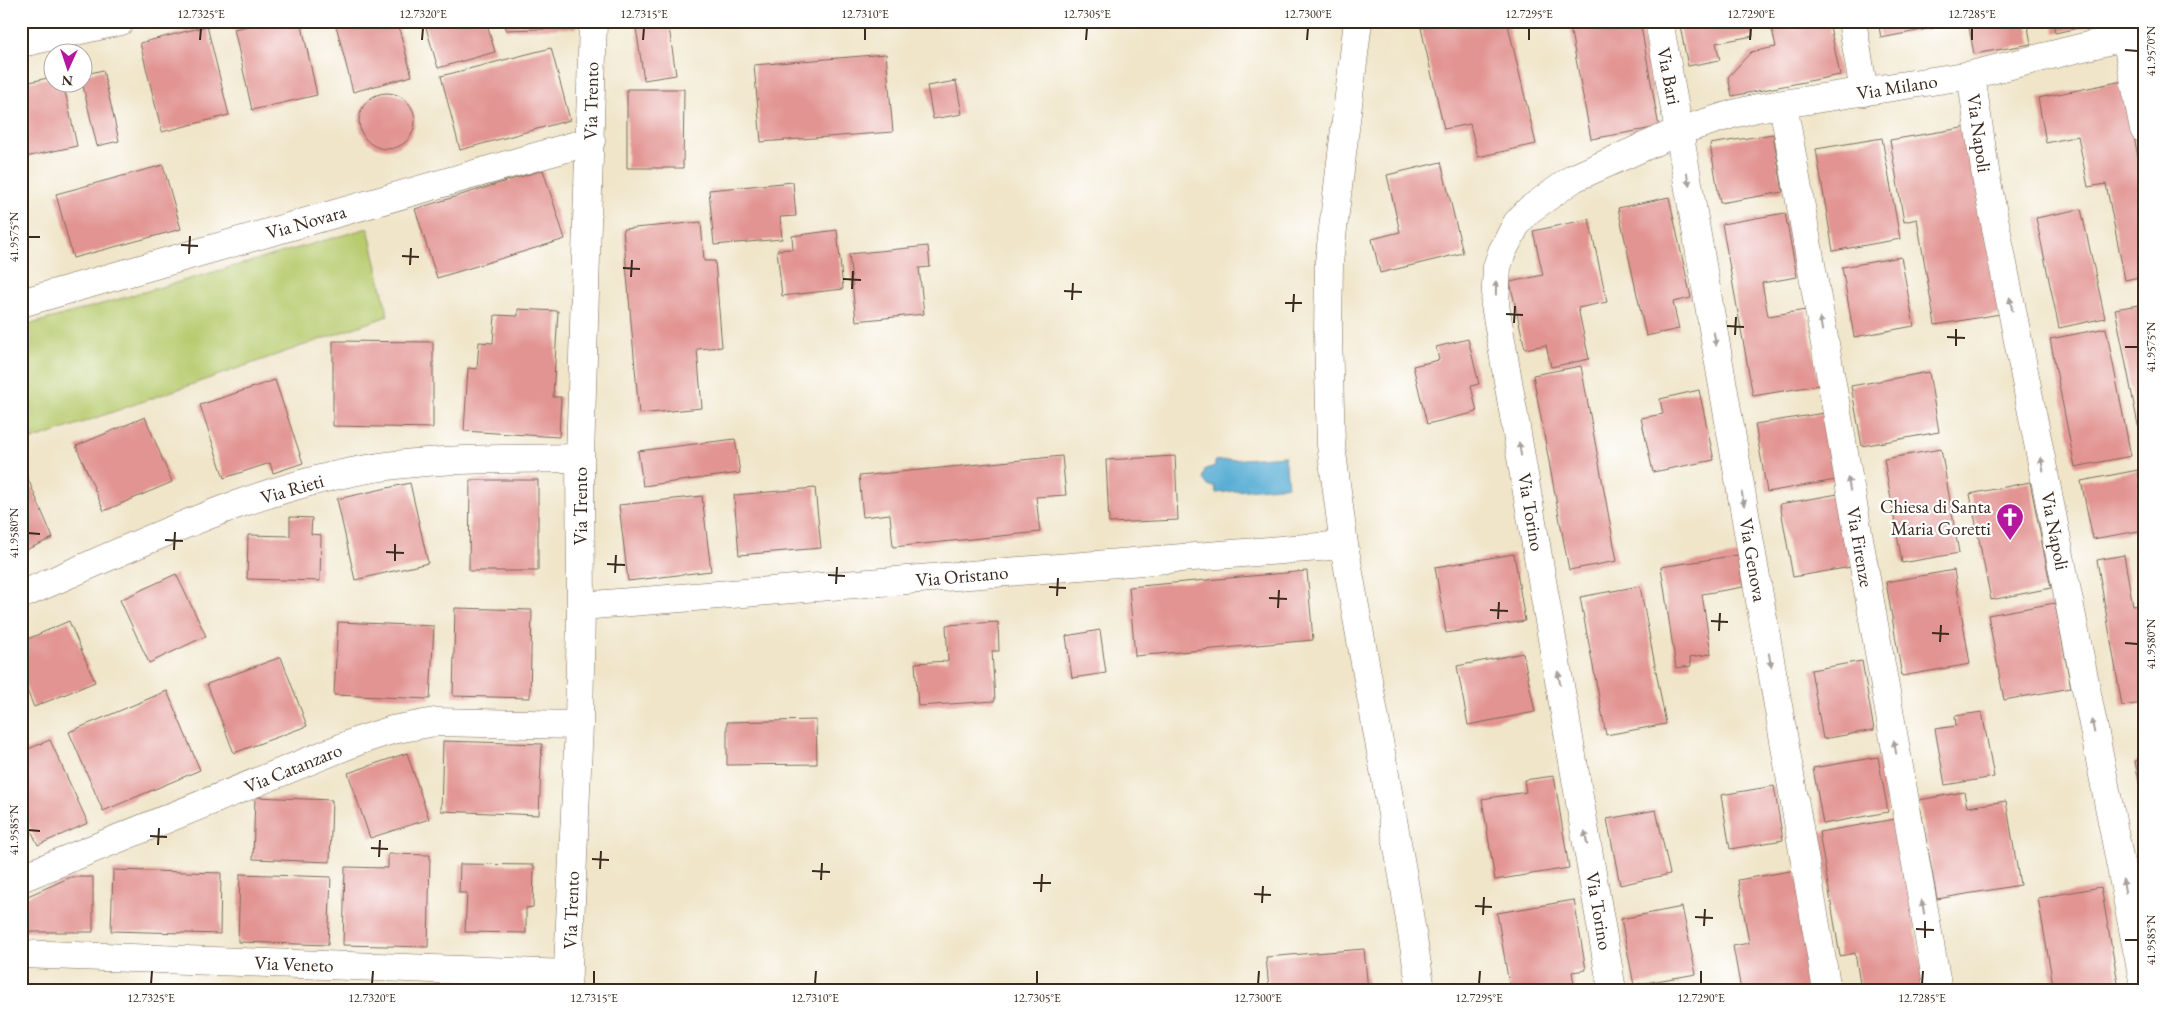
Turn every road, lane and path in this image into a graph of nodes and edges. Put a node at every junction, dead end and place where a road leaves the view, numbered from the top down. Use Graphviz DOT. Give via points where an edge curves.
graph roads {
  1 [pos="121,21"];
  2 [pos="592,21"];
  3 [pos="1358,21"];
  4 [pos="1658,21"];
  5 [pos="1852,21"];
  6 [pos="2135,35"];
  7 [pos="21,42"];
  8 [pos="1971,75"];
  9 [pos="1864,92"];
  10 [pos="1783,104"];
  11 [pos="2144,128"];
  12 [pos="1680,131"];
  13 [pos="591,141"];
  14 [pos="21,303"];
  15 [pos="580,458"];
  16 [pos="1344,545"];
  17 [pos="21,595"];
  18 [pos="581,606"];
  19 [pos="579,725"];
  20 [pos="21,878"];
  21 [pos="21,954"];
  22 [pos="567,982"];
  23 [pos="2144,985"];
  24 [pos="1421,990"];
  25 [pos="1612,990"];
  26 [pos="1827,990"];
  27 [pos="1938,990"];
  1 -- 7 [label="street"];
  2 -- 13 [label="street, Via Trento"];
  3 -- 16 [label="street" via="1336,196 1328,297 1331,445"];
  4 -- 12 [label="street, Via Bari"];
  5 -- 9 [label="street"];
  6 -- 8 [label="street, Via Milano"];
  6 -- 11 [label="street"];
  8 -- 9 [label="street, Via Milano"];
  23 -- 8 [label="street, Via Napoli, one-way" via="1986,177"];
  9 -- 10 [label="street, Via Milano"];
  10 -- 12 [label="street, Via Milano" via="1733,114"];
  27 -- 10 [label="street, Via Firenze, one-way"];
  25 -- 12 [label="street, Via Torino, one-way" via="1497,314 1495,286 1502,252 1517,223 1529,210 1574,178"];
  12 -- 26 [label="street, Via Genova, one-way"];
  13 -- 14 [label="street, Via Novara"];
  13 -- 15 [label="street, Via Trento"];
  15 -- 17 [label="street, Via Rieti" via="437,461 394,465 321,480 222,511"];
  15 -- 18 [label="street, Via Trento"];
  16 -- 18 [label="street, Via Oristano"];
  16 -- 24 [label="street"];
  18 -- 19 [label="street, Via Trento"];
  19 -- 20 [label="street, Via Catanzaro" via="455,722 417,724 392,730"];
  19 -- 22 [label="street, Via Trento"];
  21 -- 22 [label="street, Via Veneto"];
}
